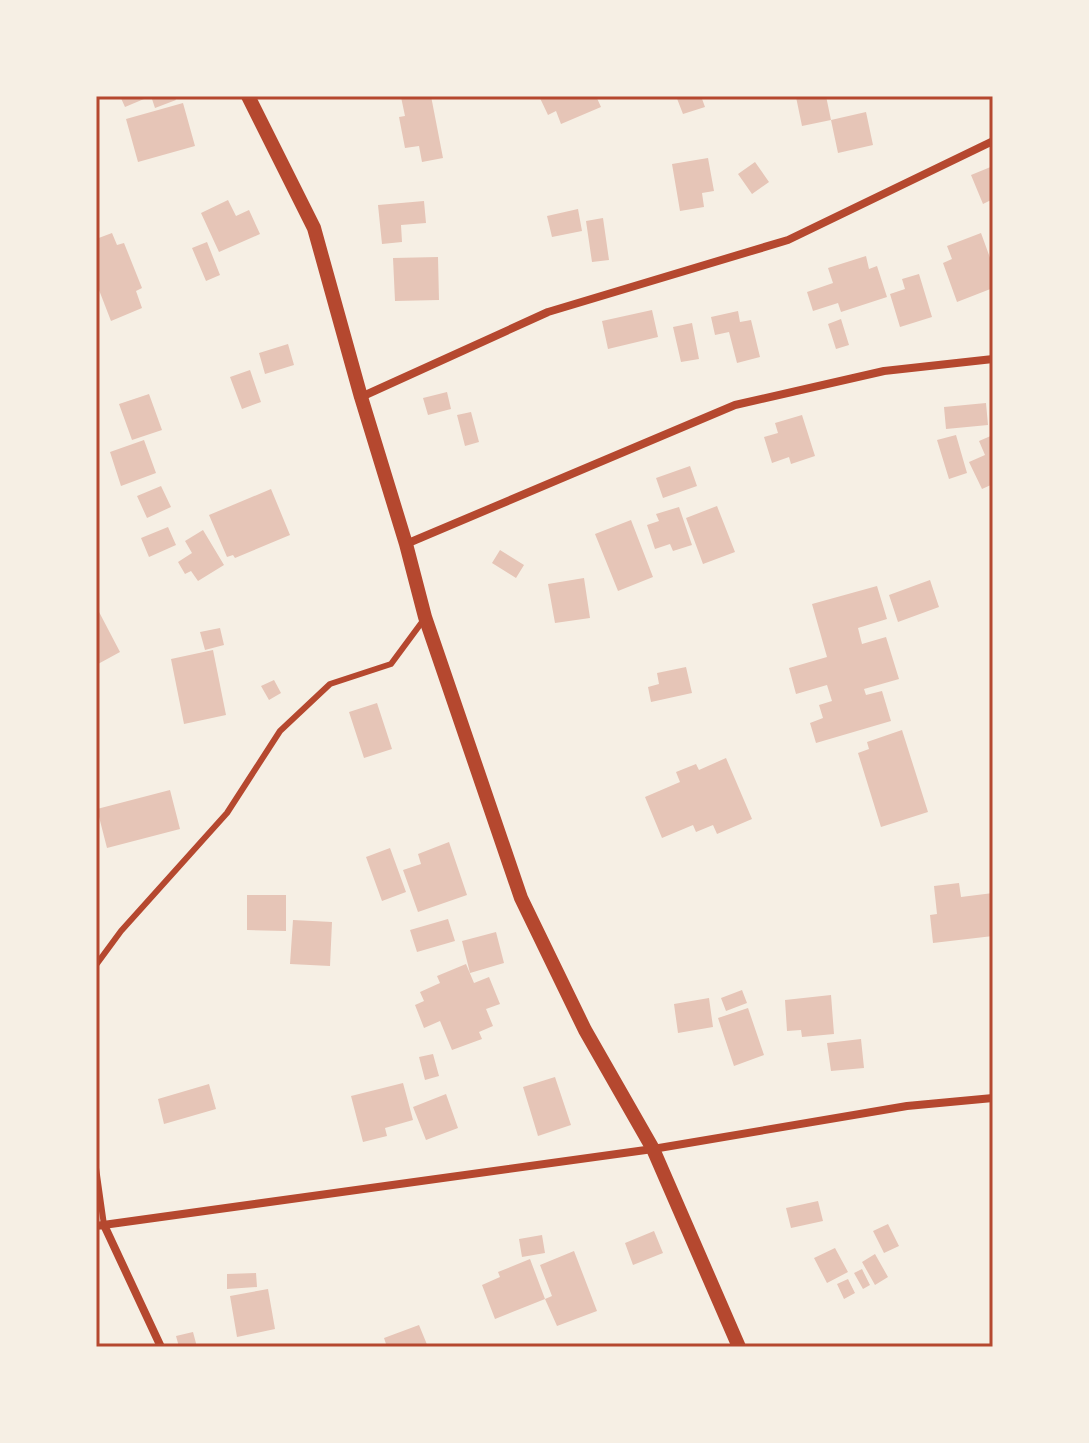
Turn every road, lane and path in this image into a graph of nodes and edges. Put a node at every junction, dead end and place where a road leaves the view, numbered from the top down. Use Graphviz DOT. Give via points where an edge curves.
graph roads {
  1 [pos="248,96"];
  2 [pos="993,141"];
  3 [pos="993,359"];
  4 [pos="361,397"];
  5 [pos="406,544"];
  6 [pos="425,617"];
  7 [pos="96,965"];
  8 [pos="993,1098"];
  9 [pos="653,1149"];
  10 [pos="96,1168"];
  11 [pos="100,1225"];
  12 [pos="161,1347"];
  13 [pos="739,1347"];
  1 -- 4 [label="street" via="314,228"];
  2 -- 4 [label="street" via="788,240 548,312"];
  3 -- 5 [label="street" via="884,371 735,405"];
  4 -- 5 [label="street"];
  5 -- 6 [label="street"];
  6 -- 7 [label="lane" via="391,664 330,684 280,731 227,813"];
  6 -- 9 [label="street" via="521,898 585,1030"];
  8 -- 9 [label="street" via="907,1106"];
  9 -- 11 [label="street"];
  9 -- 13 [label="street"];
  10 -- 11 [label="lane"];
  11 -- 12 [label="street"];
}
